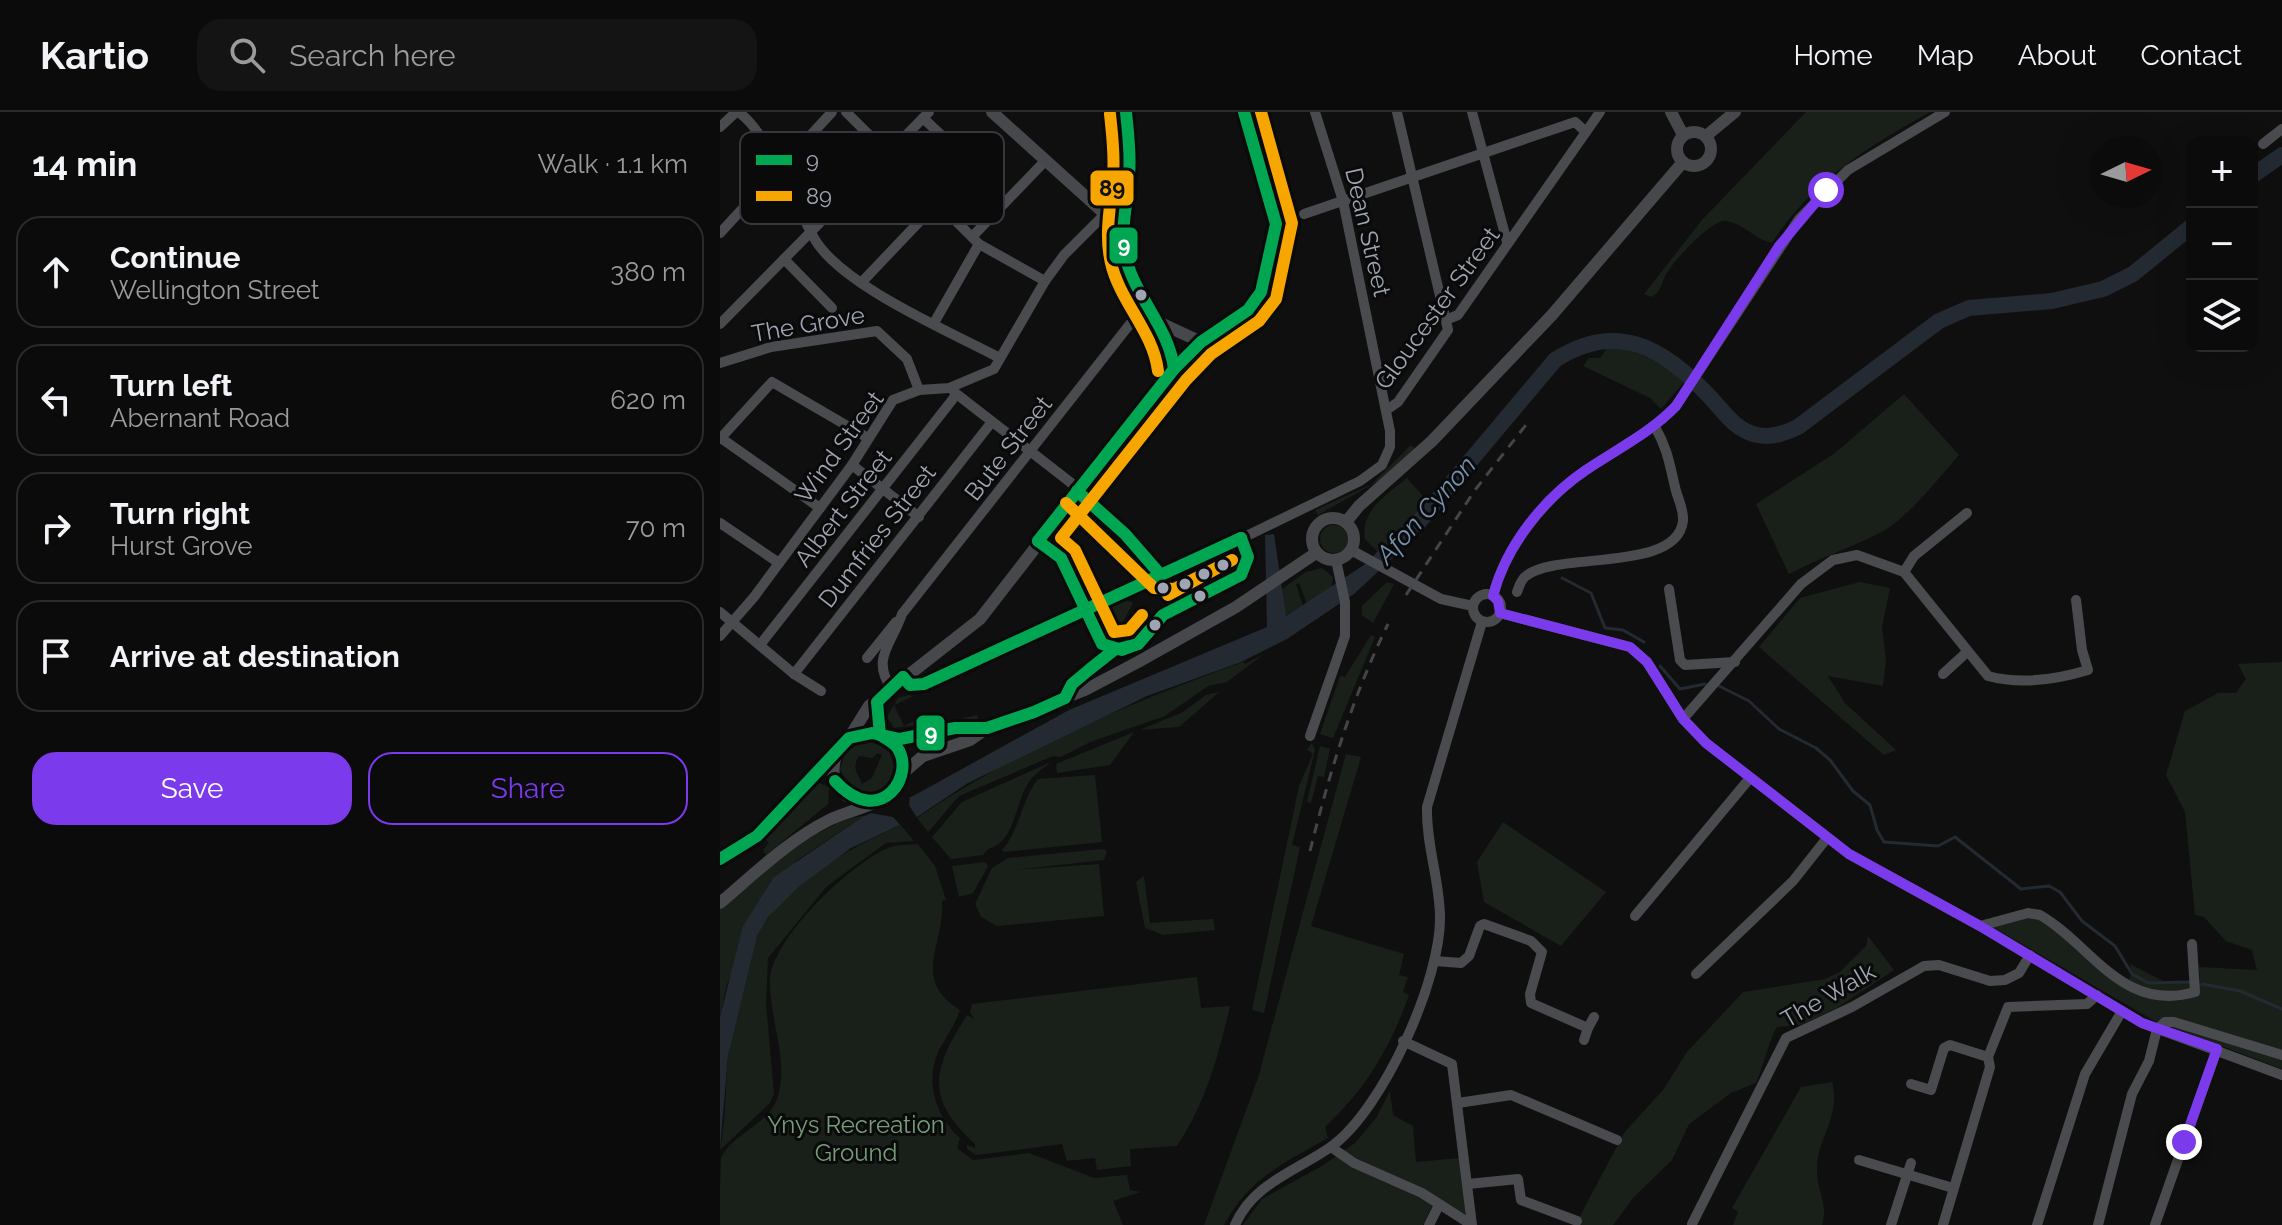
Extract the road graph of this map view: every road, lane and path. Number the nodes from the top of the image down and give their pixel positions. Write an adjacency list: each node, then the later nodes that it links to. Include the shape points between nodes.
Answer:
1 (737, 112): 16 (street); 18 (street)
2 (832, 112): 19 (street)
3 (846, 112): 20 (street)
4 (992, 112): 28 (main road)
5 (1126, 112): 32 (main road)
6 (1244, 112): 55 (main road, via 1276,224 1264,282 1248,310)
7 (1315, 112): 31 (street, Dean Street)
8 (1397, 112): 30 (street)
9 (1472, 112): 27 (street)
10 (1600, 112): 23 (street, Gloucester Street)
11 (1671, 112): 24 (main road)
12 (1735, 112): 25 (main road)
13 (1945, 112): 63 (street, via 1848,170 1799,219 1704,367)
14 (926, 115): 21 (street); 22 (street)
15 (1573, 117): 23 (street); 27 (street)
16 (720, 127)
17 (2282, 129): 26 (street)
18 (752, 132)
19 (814, 132)
20 (867, 132)
21 (909, 132)
22 (942, 132)
23 (1586, 132): 46 (street, Gloucester Street)
24 (1683, 135): 25 (main road); 29 (main road, via 1677,151)
25 (1706, 136): 29 (main road, via 1711,152 1704,162)
26 (2263, 144)
27 (1482, 154): 30 (street); 46 (street)
28 (1044, 162): 33 (street); 35 (main road)
29 (1683, 162): 73 (main road, via 1552,315)
30 (1414, 178): 31 (street); 52 (street)
31 (1343, 201): 36 (street); 61 (street, Dean Street)
32 (1126, 207): 35 (main road); 44 (main road)
33 (1004, 208)
34 (740, 212): 43 (street)
35 (1105, 214): 44 (main road); 48 (street, Wind Street)
36 (1304, 214)
37 (809, 224): 42 (street)
38 (818, 224): 42 (street)
39 (917, 224): 49 (street)
40 (960, 224): 45 (street)
41 (990, 224): 45 (street)
42 (812, 230): 47 (street); 49 (street, via 845,273)
43 (720, 233)
44 (1122, 235): 51 (main road, via 1129,271)
45 (976, 240): 48 (street); 53 (street)
46 (1507, 242): 52 (street, Gloucester Street, via 1458,315)
47 (784, 259): 50 (street); 54 (street)
48 (1045, 281): 56 (street, Wind Street)
49 (861, 283): 53 (street)
50 (832, 308)
51 (1152, 316): 55 (main road); 58 (main road, via 1172,352); 66 (street, Bute Street, via 1130,324)
52 (1448, 319): 61 (street, Gloucester Street, via 1448,330)
53 (934, 323): 56 (street)
54 (720, 324)
55 (1201, 342): 58 (main road)
56 (1000, 358): 60 (street, Wind Street, via 994,369)
57 (720, 363): 59 (street, The Grove, via 771,347 877,331 907,359)
58 (1174, 369): 69 (main road)
59 (919, 390): 60 (street, Wind Street); 64 (street, Wind Street, via 893,400)
60 (953, 392): 62 (street); 68 (street, Albert Street)
61 (1388, 409): 81 (street, Dean Street, via 1390,447 1382,465 1360,481 1168,574)
62 (991, 423): 66 (street); 72 (street, Dumfries Street)
63 (1655, 427): 83 (street, via 1667,448 1682,511 1679,533 1638,556 1541,569 1524,577); 84 (street, via 1558,493 1515,545)
64 (868, 438): 65 (street, via 772,382); 67 (street, Wind Street)
65 (721, 439): 70 (street)
66 (1030, 452): 69 (street); 90 (street, Bute Street)
67 (852, 465): 68 (street); 70 (street, Wind Street)
68 (883, 490): 72 (street); 94 (street, Albert Street)
69 (1077, 491): 75 (main road); 81 (street)
70 (820, 508): 79 (street, Wind Street)
71 (1967, 513): 80 (street, via 1914,556)
72 (919, 517): 98 (street, Dumfries Street)
73 (1346, 522): 76 (main road, via 1354,538); 77 (main road, via 1320,522 1311,540)
74 (720, 523): 79 (street)
75 (1038, 541): 87 (street, via 1061,558); 100 (main road, via 970,629)
76 (1351, 550): 78 (main road); 86 (street, via 1441,599)
77 (1316, 553): 78 (main road); 105 (main road, via 1265,588 1085,690)
78 (1336, 560): 106 (street, via 1345,602 1342,647)
79 (779, 563): 92 (street, Wind Street)
80 (1904, 572): 95 (street); 97 (street, via 1857,555 1833,560 1801,584)
81 (1159, 573): 87 (street, Dean Street)
82 (1669, 589): 97 (street, via 1680,660 1685,665)
83 (1517, 592)
84 (1493, 596): 86 (street, via 1481,596); 89 (street)
85 (2076, 600): 95 (street, via 2088,670 2007,681 1988,676)
86 (1473, 606): 91 (street)
87 (1083, 610): 100 (street, Dean Street, via 924,684 910,685)
88 (720, 612): 92 (street)
89 (1500, 613): 91 (street); 104 (street, via 1630,647 1647,662)
90 (902, 614): 96 (street, Bute Street); 101 (street, Bute Street, via 881,660 881,673)
91 (1482, 622): 123 (street, via 1427,807 1426,834 1440,917)
92 (732, 623): 93 (street, Wind Street); 94 (street)
93 (720, 636)
94 (760, 645): 98 (street)
95 (1967, 652): 99 (street)
96 (867, 658)
97 (1735, 662): 104 (street)
98 (794, 674): 102 (street)
99 (1943, 674)
100 (903, 677): 101 (main road)
101 (891, 688): 103 (main road)
102 (821, 691)
103 (877, 702): 107 (main road); 108 (main road)
104 (1683, 719): 111 (street)
105 (987, 728): 107 (main road); 110 (main road, via 970,740 923,756)
106 (1310, 736)
107 (885, 737): 108 (main road, via 860,733); 110 (main road, via 900,754)
108 (849, 738): 109 (main road)
109 (837, 751): 112 (main road); 113 (main road, via 833,769)
110 (903, 773): 114 (main road, via 893,792)
111 (1750, 778): 116 (street); 119 (street)
112 (806, 781): 113 (main road); 117 (main road, via 757,836)
113 (838, 785): 114 (main road); 115 (main road)
114 (865, 803): 115 (main road)
115 (828, 820): 118 (main road)
116 (1827, 838): 120 (street); 124 (street, via 1793,881)
117 (720, 859)
118 (720, 903)
119 (1635, 916)
120 (1980, 926): 121 (street, via 2028,913 2040,915 2115,979 2154,994 2195,992); 122 (street)
121 (2192, 944)
122 (2030, 955): 125 (street); 147 (street, The Walk, via 2019,973 2005,980 1924,966 1786,1038)
123 (1435, 961): 128 (street, via 1461,963 1484,924 1514,934 1542,952 1531,1003); 131 (street)
124 (1696, 974)
125 (2097, 995): 126 (street); 134 (street, via 2087,1004 2008,1007)
126 (2122, 1011): 129 (street); 153 (street, via 2085,1074)
127 (1594, 1017): 128 (street)
128 (1588, 1028): 130 (street)
129 (2157, 1029): 132 (street); 133 (street, via 2174,1022); 154 (street, via 2149,1061 2132,1094)
130 (1584, 1040)
131 (1403, 1041): 137 (street, via 1452,1064); 139 (street, via 1368,1109)
132 (2217, 1049): 135 (street); 155 (street)
133 (2282, 1055)
134 (1988, 1057): 136 (street, via 1950,1045 1944,1048 1931,1090); 144 (street, via 1990,1067)
135 (2282, 1075)
136 (1911, 1084)
137 (1458, 1103): 138 (street, via 1511,1095); 143 (street)
138 (1617, 1140)
139 (1331, 1147): 145 (street); 148 (street, via 1264,1187 1242,1209)
140 (1859, 1160): 142 (street)
141 (1911, 1163): 142 (street)
142 (1907, 1175): 144 (street); 151 (street)
143 (1468, 1184): 146 (street, via 1518,1179 1521,1200); 150 (street)
144 (1953, 1188): 152 (street)
145 (1439, 1205): 149 (street); 150 (street)
146 (1577, 1221)
147 (1692, 1224)
148 (1235, 1225)
149 (1429, 1225)
150 (1472, 1225)
151 (1891, 1225)
152 (1943, 1225)
153 (2037, 1225)
154 (2098, 1225)
155 (2155, 1225)

